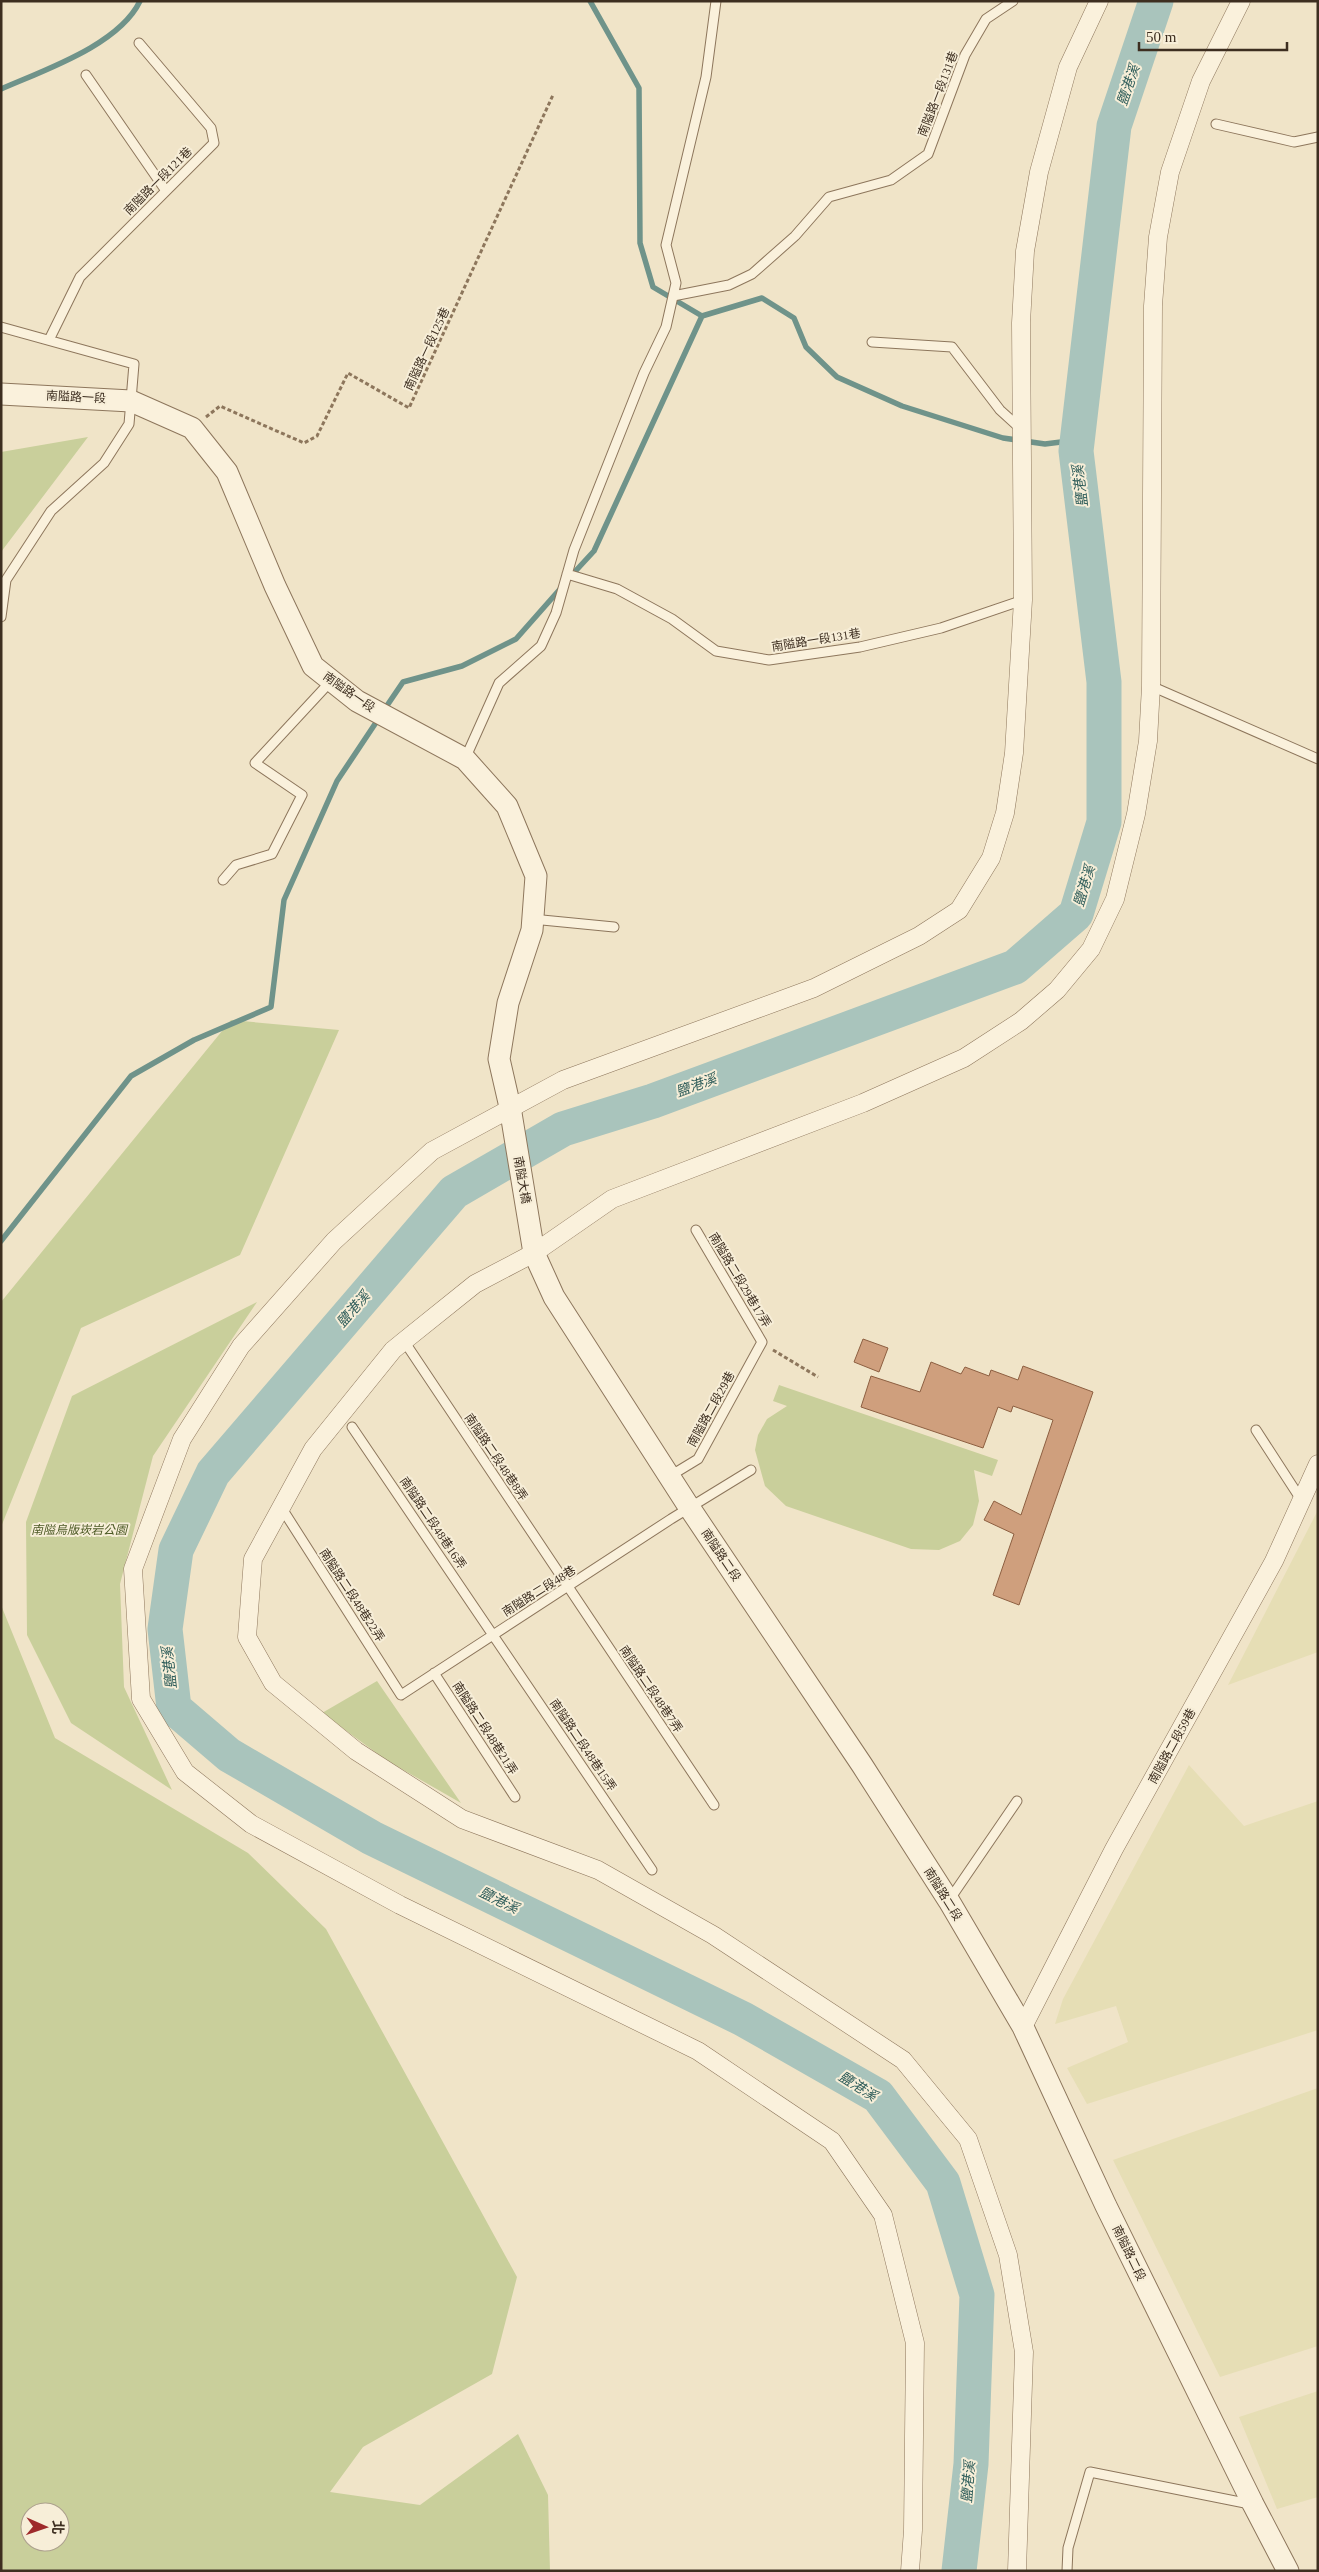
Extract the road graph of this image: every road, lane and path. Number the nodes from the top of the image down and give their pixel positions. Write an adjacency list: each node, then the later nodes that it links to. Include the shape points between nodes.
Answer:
1 (716, 1): 11 (lane, via 706,77 666,245 676,283)
2 (1013, 1): 11 (lane, 南隘路一段131巷, via 986,19 965,55 928,154 891,180 829,197 795,236 752,274 729,285)
3 (1099, 1): 18 (street, via 1068,67 1038,181 1026,251 1021,323)
4 (1241, 1): 23 (street, via 1201,81 1170,172 1158,237 1153,306)
5 (139, 43): 10 (lane, 南隘路一段121巷, via 210,128 214,143)
6 (86, 75): 10 (lane)
7 (553, 95): 17 (path, 南隘路一段125巷, via 409,408 348,373 317,436 304,443 220,406)
8 (1216, 124): 9 (lane, via 1294,142)
9 (1318, 137)
10 (166, 191): 13 (lane, 南隘路一段121巷, via 80,276)
11 (673, 296): 19 (lane, via 666,327 644,373)
12 (1, 326): 13 (lane)
13 (50, 340): 16 (lane, via 134,364)
14 (872, 342): 18 (lane, via 952,347 1000,410)
15 (1, 394): 16 (street, 南隘路一段)
16 (131, 401): 17 (street, 南隘路一段); 21 (lane, via 129,424 104,463 51,510 6,580)
17 (192, 428): 22 (street, 南隘路一段, via 227,472 313,666)
18 (1022, 430): 20 (street)
19 (567, 574): 20 (lane, 南隘路一段131巷, via 617,589 672,619 716,651 769,660 860,647 941,628); 24 (lane, via 556,613 541,646 499,683)
20 (1023, 600): 29 (street, via 1014,754 1005,814 990,858 959,910 920,936 814,988 563,1080)
21 (1, 617)
22 (332, 681): 24 (street, 南隘路一段, via 357,701); 26 (lane, via 255,763 302,796 272,854 236,866)
23 (1151, 686): 25 (lane); 31 (street, via 1148,740 1136,814 1115,899 1091,949 1057,990 1022,1021 964,1058 863,1103 612,1199)
24 (465, 759): 27 (street, 南隘路一段, via 507,806 536,876)
25 (1318, 759)
26 (223, 880)
27 (532, 919): 28 (lane); 29 (street, 南隘路一段, via 532,930 508,1003 499,1060)
28 (614, 927)
29 (510, 1107): 31 (street, 南隘大橋); 54 (street, via 432,1151 334,1241 241,1346 182,1439 133,1569 141,1699 186,1772 251,1824 400,1906 698,2050 832,2141 883,2215 915,2343)
30 (696, 1230): 33 (lane, 南隘路二段29巷17弄)
31 (534, 1253): 32 (street, via 475,1284); 39 (street, 南隘路二段, via 554,1297)
32 (404, 1341): 42 (street, via 393,1350 313,1449); 43 (lane, 南隘路二段48巷8弄)
33 (762, 1342): 34 (path); 39 (lane, 南隘路二段29巷, via 698,1459)
34 (818, 1377)
35 (352, 1427): 44 (lane, 南隘路二段48巷16弄)
36 (1256, 1430): 40 (lane)
37 (1318, 1464): 40 (street, 南隘路二段59巷)
38 (751, 1470): 41 (lane, 南隘路二段48巷)
39 (670, 1476): 41 (street, 南隘路二段)
40 (1302, 1501): 52 (street, 南隘路二段59巷, via 1274,1561 1114,1849)
41 (689, 1507): 43 (lane, 南隘路二段48巷); 51 (street, 南隘路二段, via 862,1765)
42 (281, 1508): 46 (lane, 南隘路二段48巷22弄); 55 (street, via 253,1559 247,1637 273,1683 356,1751 462,1819 598,1870 713,1935 904,2060 968,2138 1008,2255 1024,2352)
43 (568, 1588): 44 (lane, 南隘路二段48巷); 49 (lane, 南隘路二段48巷7弄)
44 (493, 1634): 45 (lane, 南隘路二段48巷); 50 (lane, 南隘路二段48巷15弄)
45 (434, 1674): 46 (lane, 南隘路二段48巷); 47 (lane, 南隘路二段48巷21弄)
46 (401, 1695)
47 (515, 1797)
48 (1018, 1801): 51 (lane)
49 (714, 1805)
50 (652, 1870)
51 (948, 1901): 52 (street, 南隘路二段)
52 (1023, 2027): 53 (street, 南隘路二段, via 1106,2206)
53 (1253, 2504): 56 (lane, via 1090,2472 1068,2548); 57 (street, 南隘路二段)
54 (910, 2571)
55 (1017, 2571)
56 (1067, 2571)
57 (1288, 2571)

